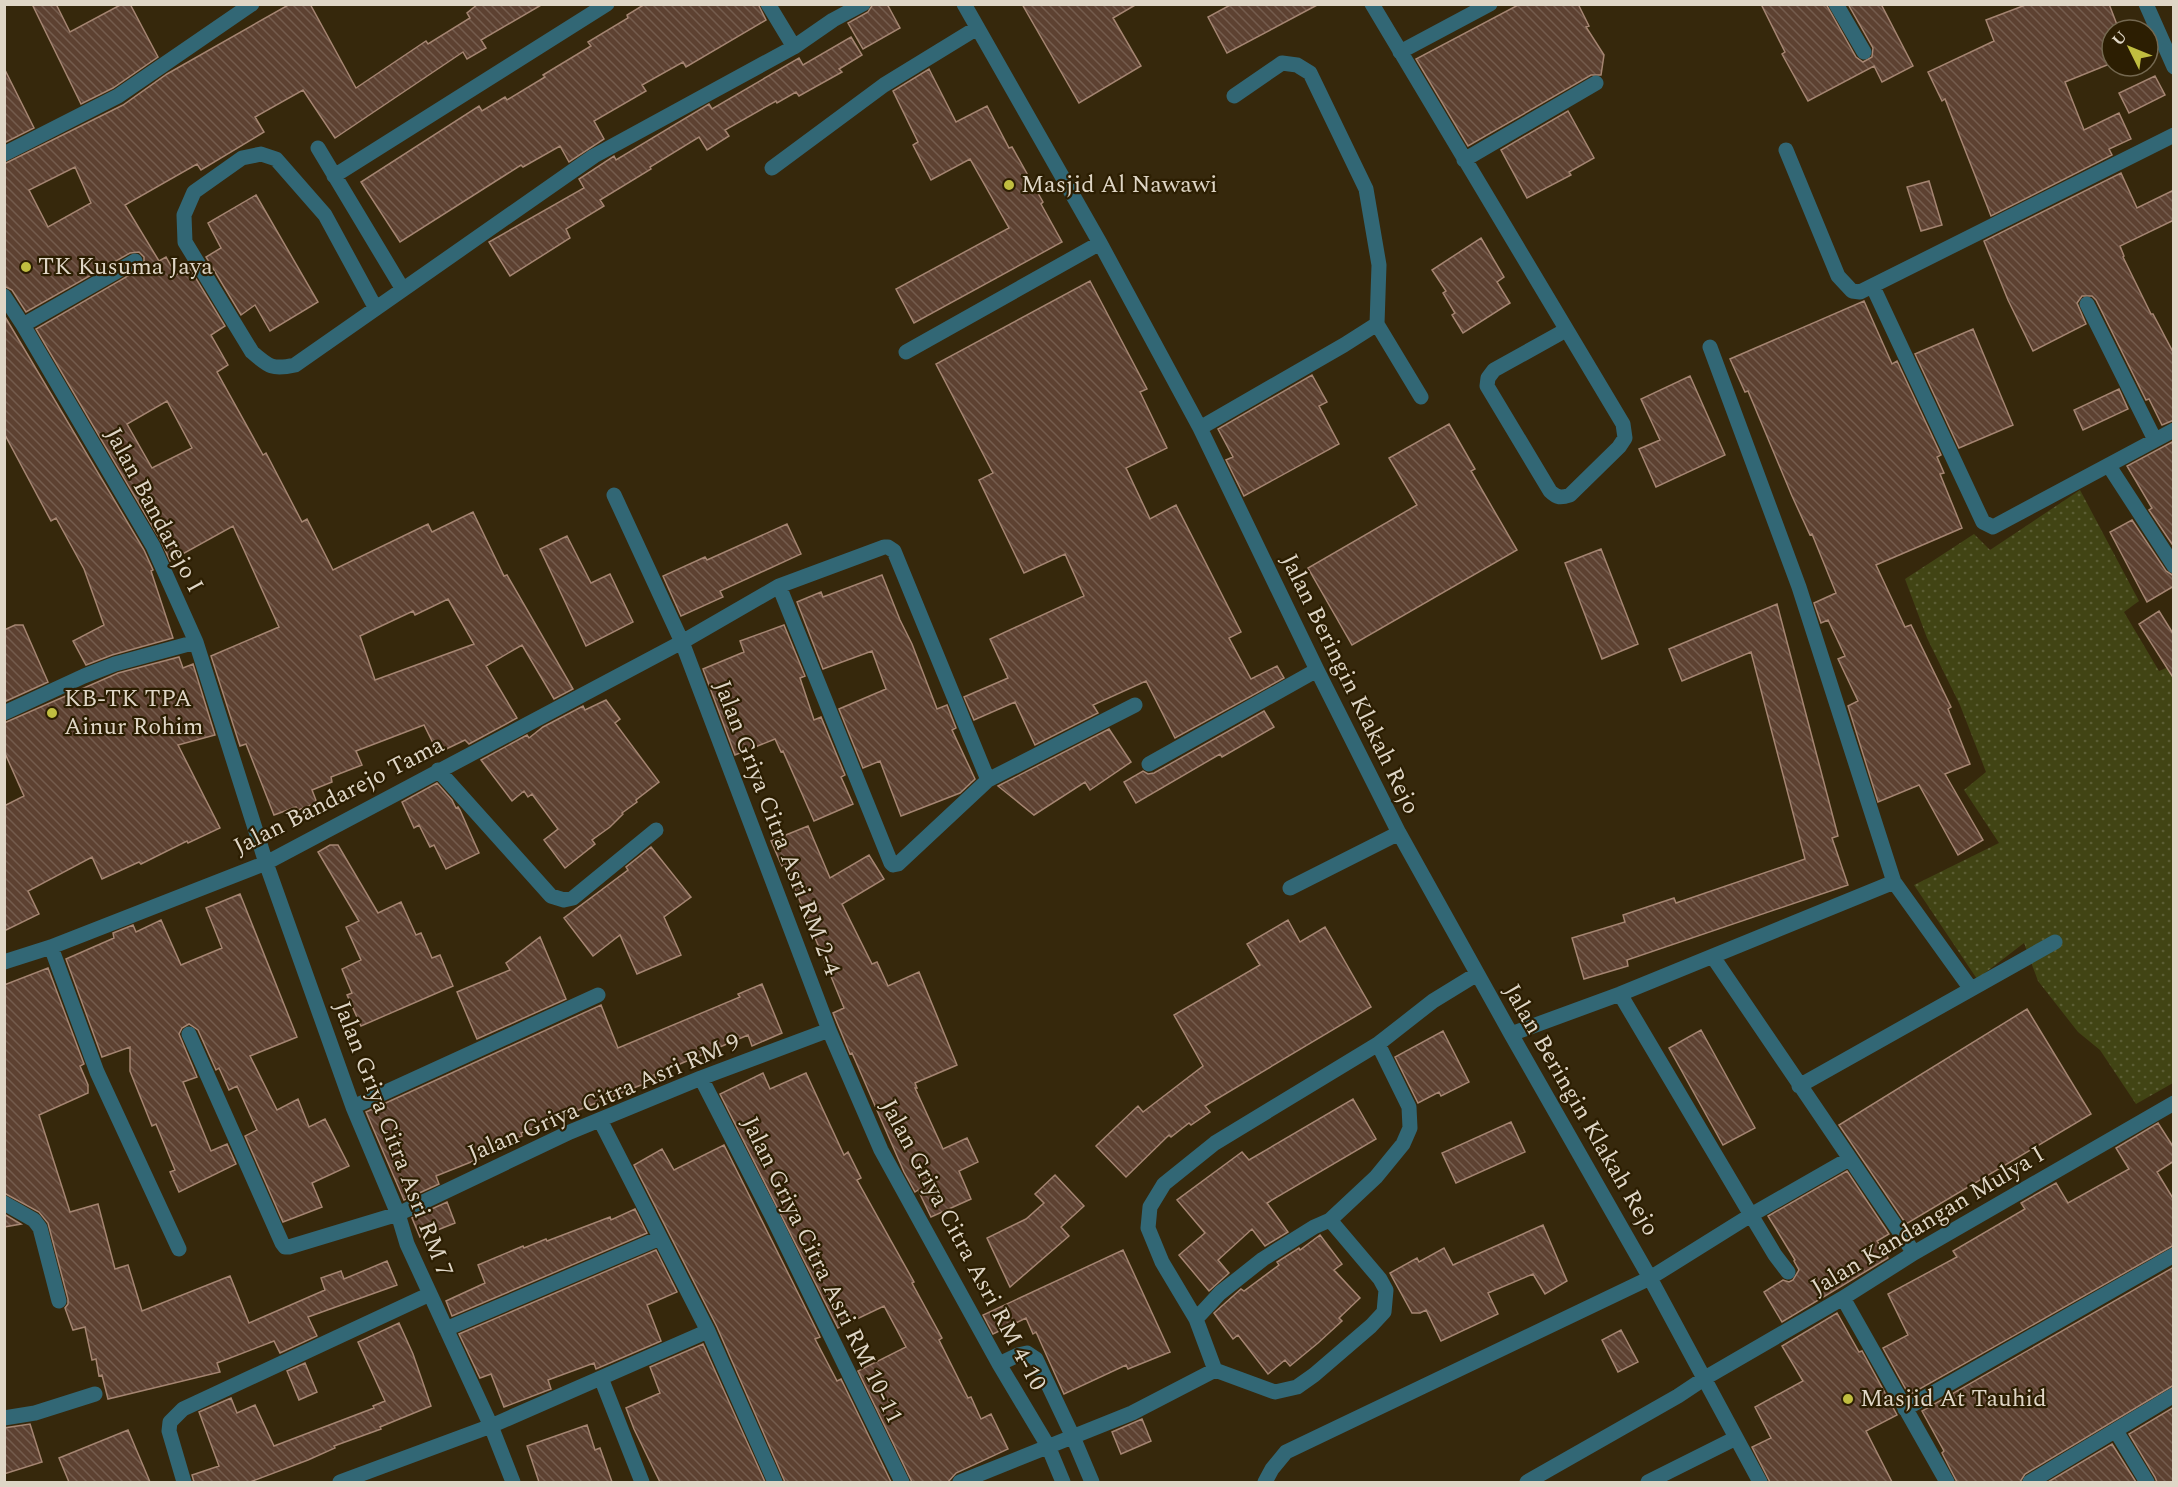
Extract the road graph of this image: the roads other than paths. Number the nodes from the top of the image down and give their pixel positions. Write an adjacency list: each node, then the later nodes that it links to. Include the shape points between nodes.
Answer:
1 (252, 4): 20 (street, via 117,96)
2 (607, 4): 23 (street)
3 (768, 4): 11 (street)
4 (863, 4): 11 (street)
5 (964, 4): 10 (street, Jalan Beringin Klakah Rejo)
6 (1372, 4): 12 (street)
7 (1490, 4): 12 (street)
8 (1836, 4): 13 (street)
9 (2146, 4): 14 (street)
10 (977, 28): 22 (street, via 884,85); 24 (street, Jalan Beringin Klakah Rejo)
11 (794, 47): 27 (street, via 594,156)
12 (1400, 52): 21 (street)
13 (1864, 52)
14 (2174, 67)
15 (1596, 83): 21 (street)
16 (1234, 96): 32 (street, via 1282,63 1297,65 1310,73 1366,189 1379,265)
17 (2174, 135): 26 (street)
18 (318, 148): 23 (street)
19 (1786, 150): 26 (street, via 1838,276 1852,291)
20 (4, 154)
21 (1464, 160): 33 (street)
22 (772, 168)
23 (334, 176): 27 (street)
24 (1100, 243): 35 (street); 37 (street, Jalan Beringin Klakah Rejo)
25 (135, 261): 31 (street)
26 (1873, 287): 40 (street, via 1983,522 1993,527)
27 (402, 288): 30 (street)
28 (4, 296): 31 (street, Jalan Bandarejo I)
29 (2087, 304): 39 (street)
30 (375, 307): 30 (street, via 325,215 276,159 261,154 242,158 194,192 184,215 185,242 252,352 266,365 279,369 295,365)
31 (23, 324): 44 (street, Jalan Bandarejo I, via 153,546)
32 (1377, 324): 36 (street); 37 (street)
33 (1566, 330): 33 (street, via 1623,424 1625,438 1563,498 1550,491 1487,386 1494,370)
34 (1710, 347): 55 (street, via 1799,587)
35 (906, 352)
36 (1421, 397)
37 (1200, 428): 46 (street, Jalan Beringin Klakah Rejo)
38 (2174, 430): 39 (street)
39 (2155, 440): 40 (street)
40 (2109, 466): 42 (street)
41 (614, 495): 45 (street, Jalan Griya Citra Asri RM 2-4)
42 (2174, 566)
43 (779, 586): 45 (street, Jalan Bandarejo Tama); 51 (street, Jalan Bandarejo Tama, via 884,547 894,552); 51 (street, via 892,864 898,864)
44 (196, 642): 48 (street, via 115,664); 54 (street, Jalan Bandarejo I)
45 (682, 642): 50 (street, Jalan Bandarejo Tama); 65 (street, Jalan Griya Citra Asri RM 2-4)
46 (1317, 670): 49 (street); 53 (street, Jalan Beringin Klakah Rejo)
47 (1135, 705): 51 (street)
48 (4, 713)
49 (1149, 764)
50 (438, 770): 52 (street, via 551,896 564,900 573,898); 54 (street, Jalan Bandarejo Tama)
51 (988, 780)
52 (656, 831)
53 (1399, 833): 56 (street); 61 (street, Jalan Beringin Klakah Rejo)
54 (266, 863): 58 (street, Jalan Bandarejo Tama); 72 (street, Jalan Griya Citra Asri RM 7)
55 (1894, 882): 59 (street); 62 (street)
56 (1290, 888)
57 (2055, 942): 62 (street)
58 (51, 947): 60 (street, Jalan Bandarejo Tama); 80 (street, via 97,1072)
59 (1713, 957): 63 (street); 70 (street)
60 (4, 962)
61 (1477, 974): 67 (street, Jalan Beringin Klakah Rejo); 68 (street, via 1433,1001)
62 (1971, 989): 70 (street)
63 (1620, 994): 67 (street); 77 (street)
64 (598, 995): 72 (street)
65 (829, 1030): 69 (street, Jalan Griya Citra Asri RM 9); 91 (street, Jalan Griya Citra Asri RM 4-10, via 881,1150)
66 (189, 1034): 76 (street, Jalan Griya Citra Asri RM 9, via 285,1246)
67 (1511, 1034): 84 (street, Jalan Beringin Klakah Rejo)
68 (1378, 1044): 78 (street, via 1409,1107 1410,1128 1403,1144 1376,1177); 88 (street, via 1215,1143 1164,1184 1150,1207 1148,1228 1162,1262)
69 (701, 1078): 73 (street, Jalan Griya Citra Asri RM 9); 109 (street, Jalan Griya Citra Asri RM 10-11, via 776,1222)
70 (1799, 1086): 74 (street)
71 (2174, 1103): 81 (street, Jalan Kandangan Mulya I)
72 (353, 1107): 76 (street, Jalan Griya Citra Asri RM 7)
73 (600, 1120): 76 (street, Jalan Griya Citra Asri RM 9); 79 (street)
74 (1849, 1159): 77 (street); 81 (street)
75 (4, 1203): 87 (street, via 34,1220 40,1228)
76 (398, 1214): 85 (street, Jalan Griya Citra Asri RM 7)
77 (1751, 1215): 83 (street); 84 (street)
78 (1330, 1220): 88 (street, via 1263,1259 1220,1293); 92 (street, via 1380,1279 1386,1290 1384,1312 1297,1387 1275,1392)
79 (660, 1238): 89 (street); 90 (street)
80 (179, 1249)
81 (1914, 1253): 86 (street, Jalan Kandangan Mulya I)
82 (2174, 1255): 97 (street)
83 (1788, 1272)
84 (1650, 1278): 94 (street, Jalan Beringin Klakah Rejo); 113 (street, via 1286,1452)
85 (430, 1294): 89 (street, Jalan Griya Citra Asri RM 7); 104 (street, via 183,1409 170,1422 170,1438)
86 (1843, 1299): 94 (street, Jalan Kandangan Mulya I); 97 (street)
87 (59, 1301)
88 (1196, 1319): 92 (street)
89 (446, 1329): 99 (street, Jalan Griya Citra Asri RM 7)
90 (708, 1332): 93 (street); 108 (street)
91 (999, 1364): 101 (street, via 1027,1353 1036,1359); 103 (street, Jalan Griya Citra Asri RM 4-10)
92 (1215, 1370): 101 (street, via 1132,1413)
93 (601, 1378): 99 (street); 107 (street)
94 (1705, 1378): 102 (street, Jalan Beringin Klakah Rejo); 114 (street, Jalan Kandangan Mulya I)
95 (95, 1394): 98 (street, via 35,1413)
96 (2174, 1395): 100 (street)
97 (1905, 1409): 117 (street)
98 (4, 1418)
99 (491, 1426): 105 (street); 106 (street, Jalan Griya Citra Asri RM 7)
100 (2116, 1431): 118 (street); 119 (street)
101 (1073, 1437): 103 (street); 112 (street)
102 (1736, 1438): 115 (street); 116 (street, Jalan Beringin Klakah Rejo)
103 (1048, 1446): 110 (street); 111 (street, Jalan Griya Citra Asri RM 4-10)
104 (184, 1482)
105 (340, 1482)
106 (513, 1482)
107 (642, 1482)
108 (775, 1482)
109 (902, 1482)
110 (960, 1482)
111 (1063, 1482)
112 (1092, 1482)
113 (1265, 1482)
114 (1527, 1482)
115 (1648, 1482)
116 (1760, 1482)
117 (1947, 1482)
118 (2030, 1482)
119 (2147, 1482)

